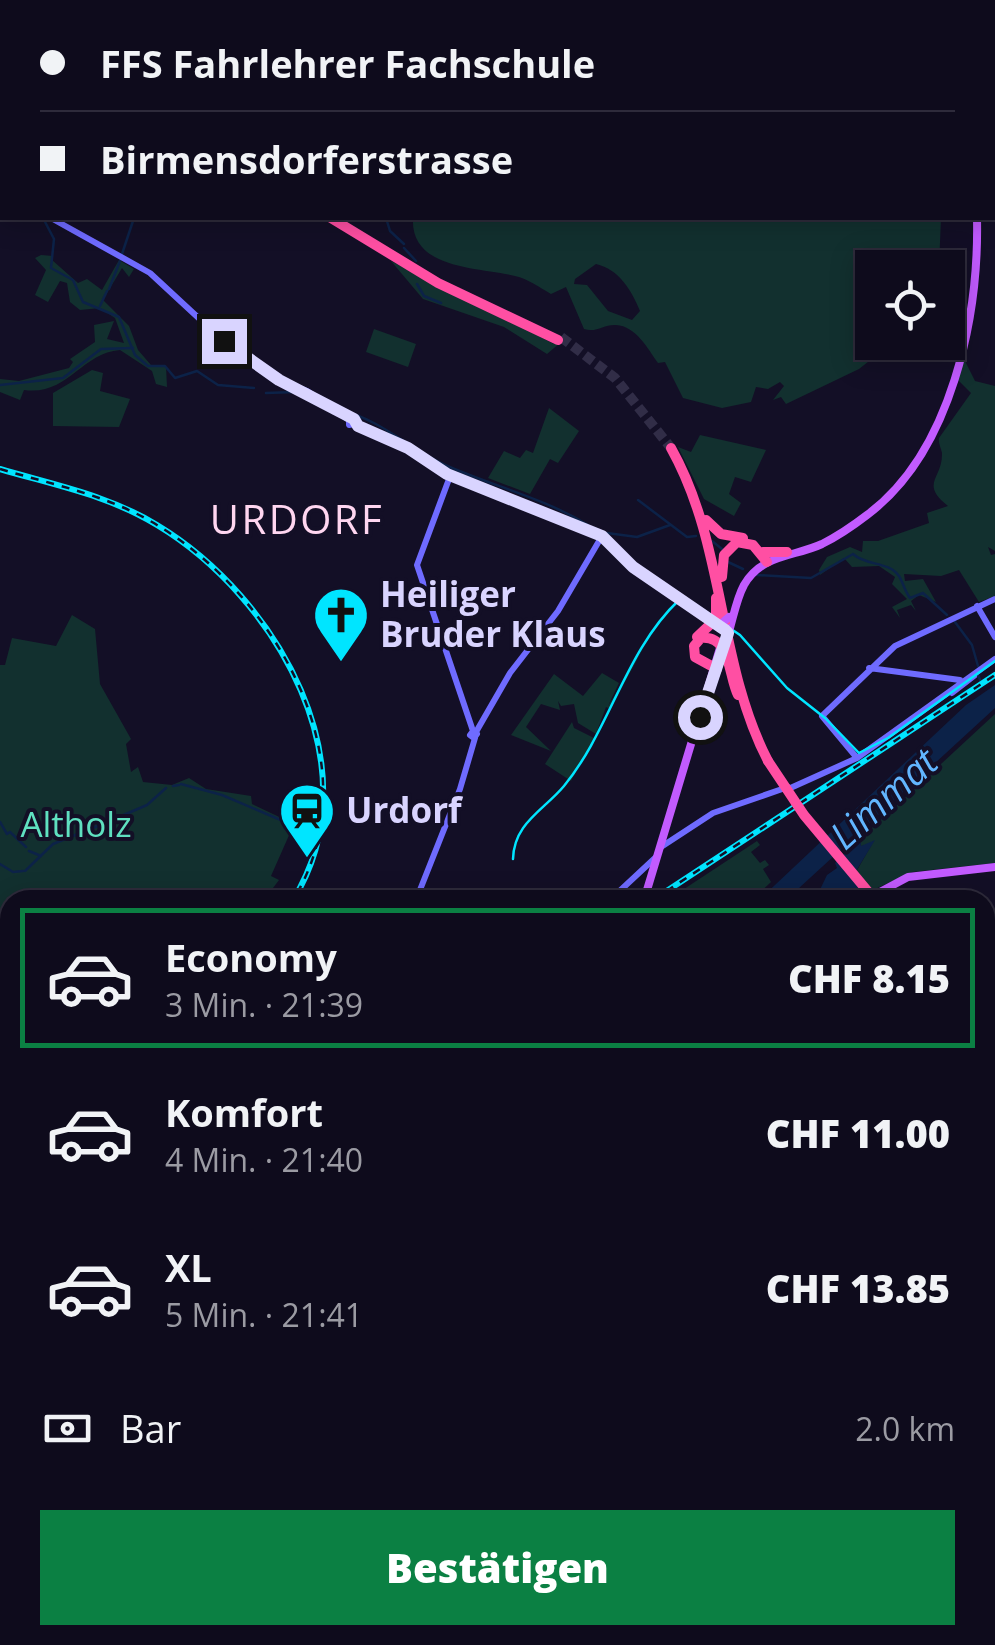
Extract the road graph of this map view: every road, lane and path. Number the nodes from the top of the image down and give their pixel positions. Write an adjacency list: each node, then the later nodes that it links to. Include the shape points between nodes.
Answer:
1 (55, 220): 5 (main road, via 140,268 279,380)
2 (334, 220): 3 (highway, via 438,283 560,338 440,280)
3 (343, 220)
4 (976, 220): 8 (main road, via 970,332 932,434 871,512 826,542)
5 (450, 476): 7 (main road); 21 (main road, via 420,547 418,568)
6 (693, 493): 10 (highway, via 715,531 752,541); 11 (highway, via 669,449); 14 (highway)
7 (602, 536): 14 (main road, via 633,567); 21 (main road)
8 (800, 550): 9 (main road); 10 (main road)
9 (787, 552): 10 (highway)
10 (763, 557): 14 (main road); 14 (highway, via 737,542 724,555)
11 (711, 568): 17 (highway, via 716,616 690,648 694,660); 20 (highway)
12 (995, 600): 13 (main road)
13 (977, 606): 15 (main road); 18 (main road, via 904,640)
14 (724, 624): 17 (main road, bridge); 23 (highway)
15 (995, 636)
16 (995, 661): 19 (main road)
17 (714, 663): 20 (highway, via 693,651 696,642 708,637 726,653); 24 (main road)
18 (869, 668): 19 (main road); 22 (main road, via 822,716)
19 (958, 682): 22 (main road, via 905,730)
20 (737, 694): 23 (highway)
21 (474, 735): 27 (main road)
22 (857, 758): 24 (main road, via 713,813)
23 (767, 762): 30 (highway, bridge, via 788,801)
24 (663, 845): 26 (main road)
25 (995, 867): 31 (main road, via 908,877)
26 (651, 870): 28 (main road); 29 (main road)
27 (420, 890)
28 (623, 890)
29 (646, 890)
30 (862, 890)
31 (887, 890)

